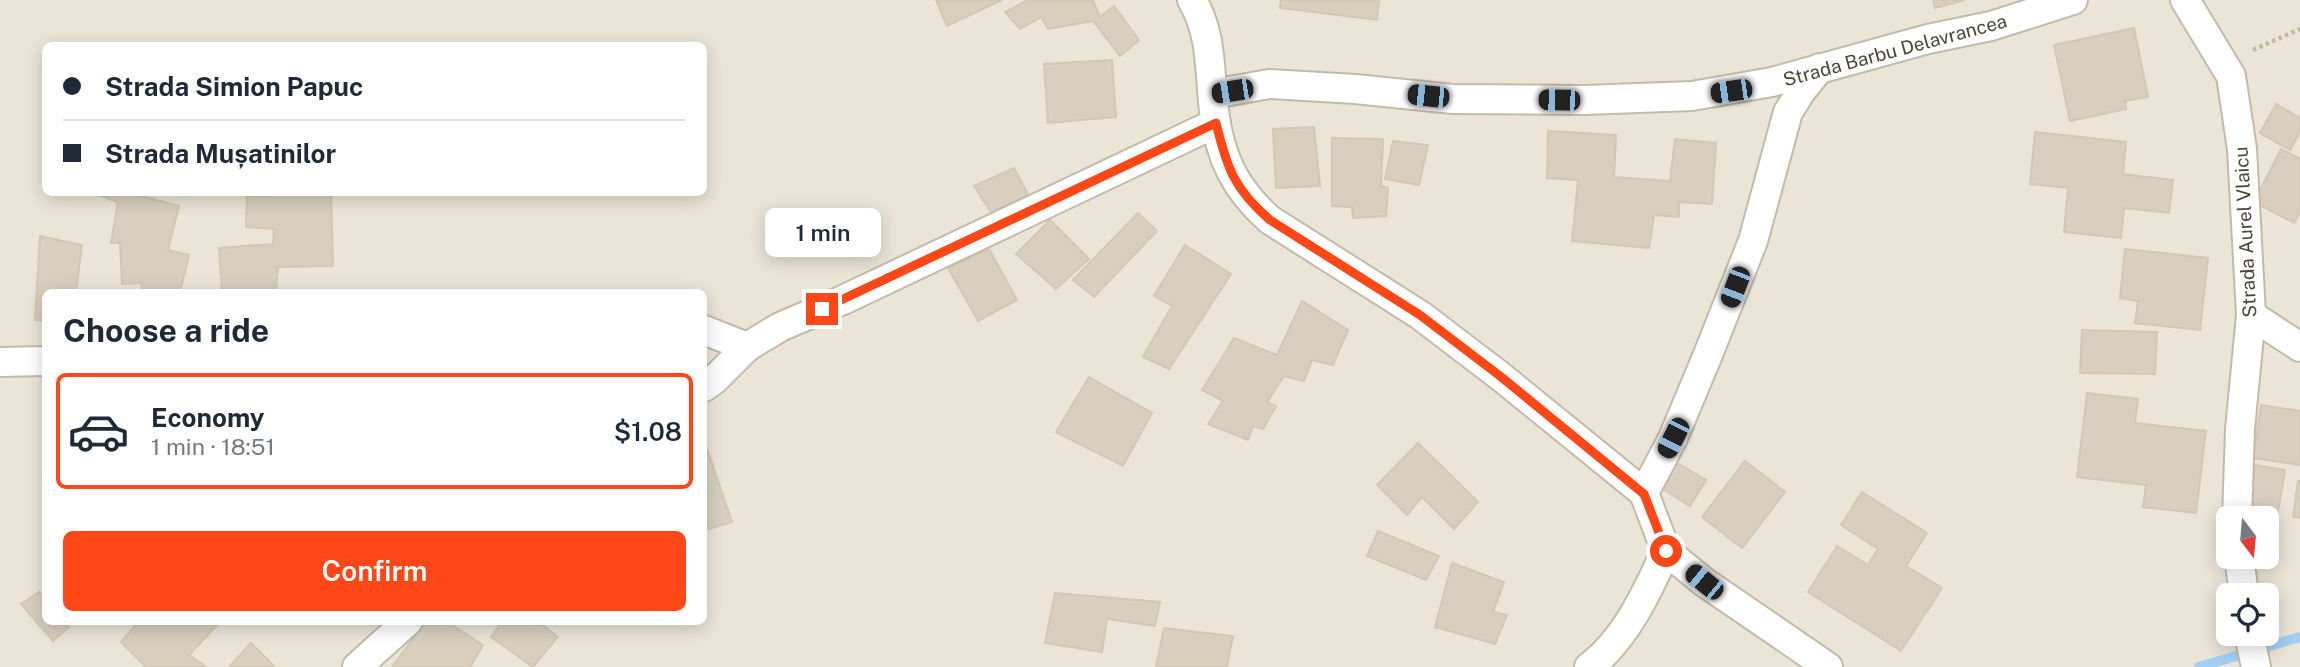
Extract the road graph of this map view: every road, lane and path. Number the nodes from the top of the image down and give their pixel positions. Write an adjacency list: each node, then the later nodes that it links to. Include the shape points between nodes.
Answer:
1 (1192, 0): 7 (street, via 1208,37)
2 (2073, 0): 5 (street, Strada Barbu Delavrancea, via 1991,26)
3 (2185, 0): 6 (street, Strada Aurel Vlaicu)
4 (2300, 29): 6 (path, via 2253,50)
5 (1820, 68): 7 (street, Strada Barbu Delavrancea, via 1731,91 1646,99 1452,99 1269,85); 16 (street, via 1788,113 1753,241 1678,426)
6 (2231, 76): 9 (street, Strada Aurel Vlaicu, via 2242,149)
7 (1213, 94): 8 (street)
8 (1216, 123): 11 (street); 16 (street, via 1231,176 1262,213 1420,315)
9 (2251, 315): 12 (street); 17 (street, Strada Aurel Vlaicu)
10 (707, 331): 11 (street)
11 (747, 346): 15 (street)
12 (2300, 347)
13 (0, 362): 14 (street)
14 (42, 362)
15 (707, 385)
16 (1644, 494): 18 (street)
17 (2237, 506)
18 (1666, 551): 22 (street, via 1634,613); 23 (street)
19 (404, 625): 21 (street)
20 (2252, 646): 24 (street)
21 (357, 667)
22 (1589, 667)
23 (1828, 667)
24 (2256, 667)

